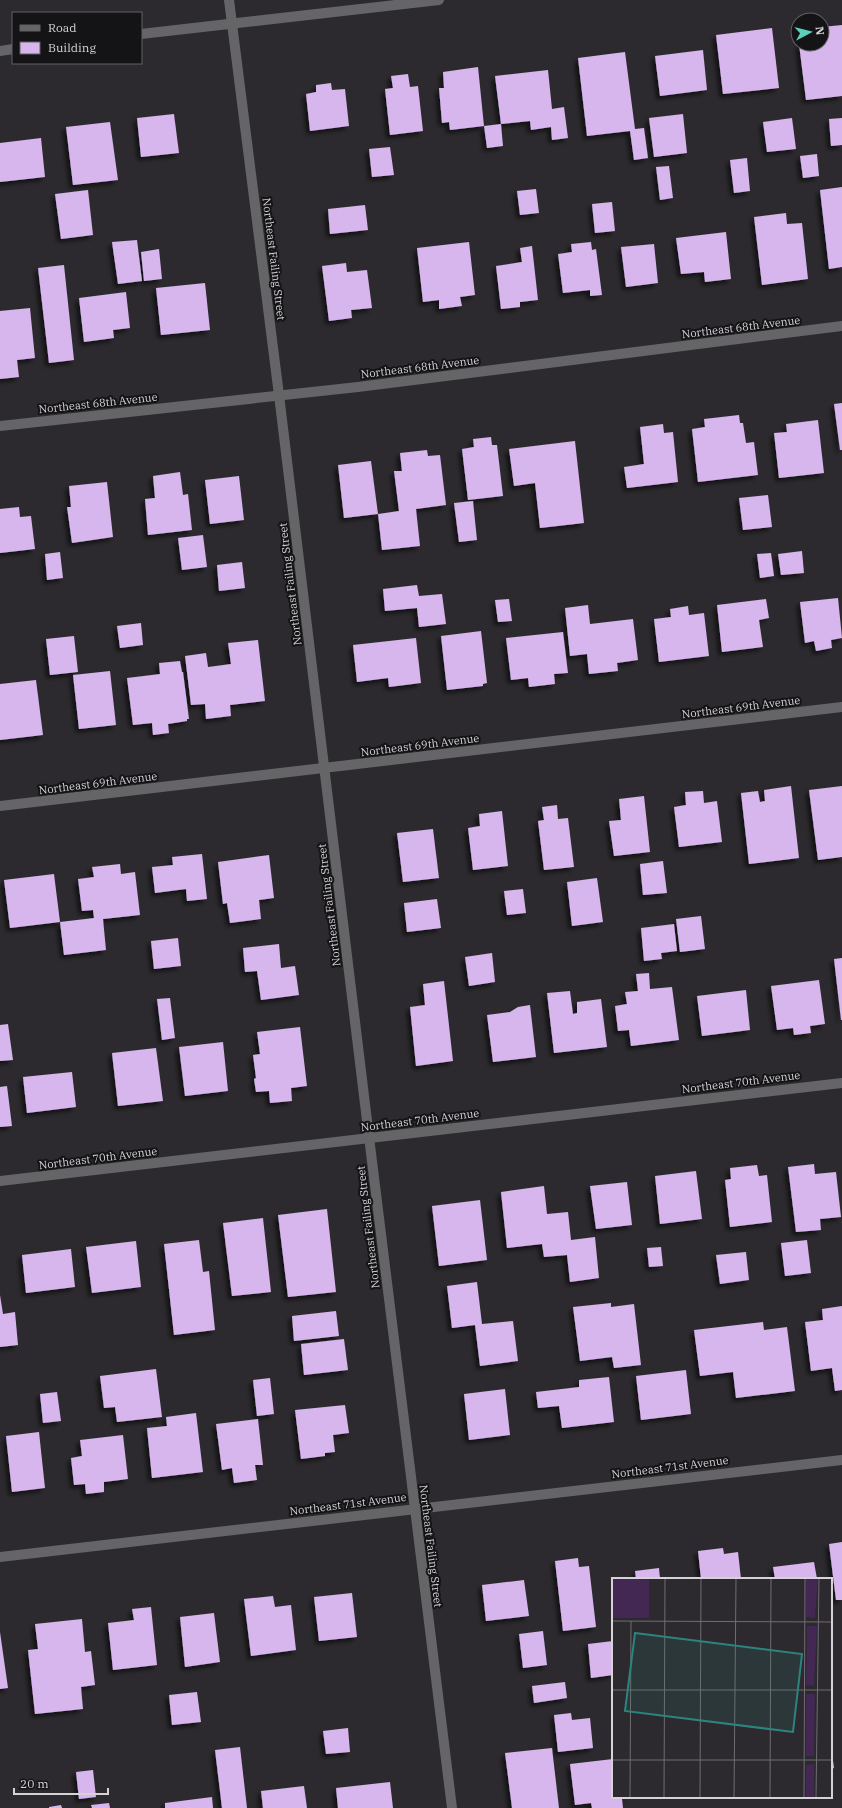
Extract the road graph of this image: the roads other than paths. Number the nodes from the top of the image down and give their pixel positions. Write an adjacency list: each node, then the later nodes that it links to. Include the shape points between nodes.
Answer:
1 (228, 0): 3 (street, Northeast Failing Street)
2 (439, 0): 3 (street)
3 (232, 24): 4 (street); 8 (street, Northeast Failing Street)
4 (142, 34)
5 (12, 49): 6 (street)
6 (0, 51)
7 (842, 326): 8 (street, Northeast 68th Avenue)
8 (279, 395): 9 (street, Northeast 68th Avenue); 11 (street, Northeast Failing Street)
9 (0, 426)
10 (842, 707): 11 (street, Northeast 69th Avenue)
11 (325, 769): 12 (street, Northeast 69th Avenue); 14 (street, Northeast Failing Street)
12 (0, 806)
13 (842, 1083): 14 (street, Northeast 70th Avenue)
14 (369, 1137): 15 (street, Northeast 70th Avenue); 17 (street, Northeast Failing Street)
15 (0, 1181)
16 (842, 1460): 17 (street, Northeast 71st Avenue)
17 (414, 1509): 18 (street, Northeast 71st Avenue); 19 (street, Northeast Failing Street)
18 (0, 1557)
19 (452, 1808)

